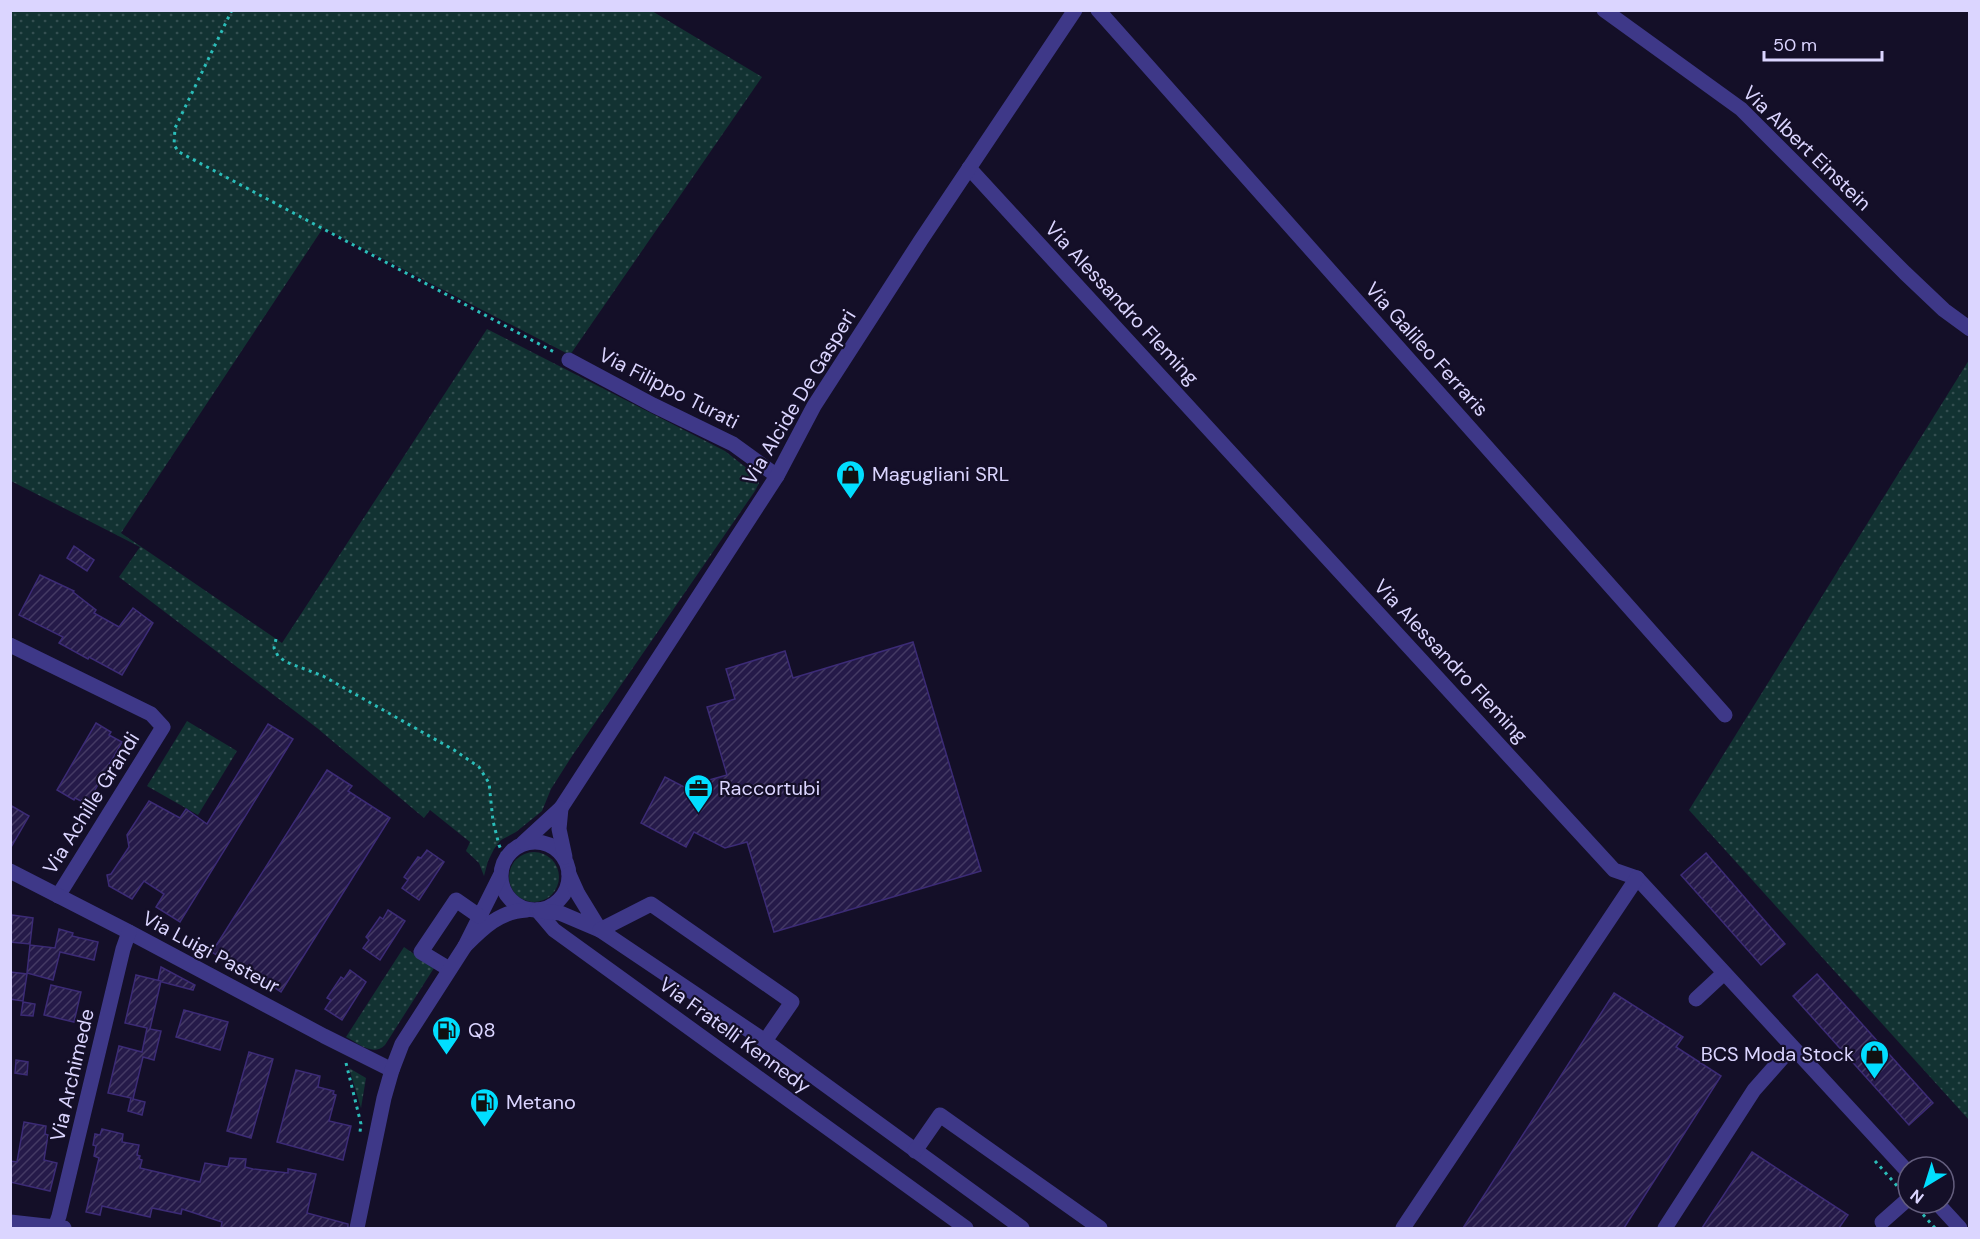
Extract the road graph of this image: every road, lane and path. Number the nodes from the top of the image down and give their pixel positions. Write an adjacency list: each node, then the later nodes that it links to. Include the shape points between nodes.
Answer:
1 (232, 10): 7 (path, via 175,128 174,145 179,152)
2 (1075, 10): 5 (street, Via Alcide De Gasperi)
3 (1098, 10): 11 (street, Via Galileo Ferraris)
4 (1604, 10): 6 (street, Via Albert Einstein, via 1741,110 1905,273)
5 (969, 168): 8 (street, Via Alcide De Gasperi, via 814,406); 18 (street, Via Alessandro Fleming, via 1614,870)
6 (1970, 329)
7 (569, 360): 8 (street, Via Filippo Turati, via 733,444)
8 (777, 476): 12 (street, Via Alcide De Gasperi)
9 (276, 639): 14 (path, via 274,648 286,662 323,676 479,767 489,783 493,821)
10 (10, 645): 19 (street, Via Achille Grandi, via 151,714 163,727)
11 (1725, 715)
12 (561, 808): 13 (street, Via Alcide De Gasperi); 15 (street, via 562,848)
13 (521, 844): 14 (street); 15 (street, via 531,841 552,846 561,853)
14 (505, 858): 17 (street)
15 (568, 868): 20 (street, via 564,896 547,908); 22 (street, Via Fratelli Kennedy, via 578,894)
16 (10, 871): 19 (street, Via Luigi Pasteur)
17 (500, 876): 20 (street, via 505,894 512,902); 21 (street)
18 (1637, 878): 26 (street, Via Alessandro Fleming); 45 (street)
19 (58, 896): 23 (street, Via Luigi Pasteur)
20 (532, 910): 22 (street, Via Fratelli Kennedy, via 560,914); 24 (street, via 504,914); 40 (street, Via Fratelli Kennedy)
21 (479, 916): 24 (street); 25 (street, via 456,900 422,952)
22 (600, 930): 28 (street, Via Fratelli Kennedy); 28 (street, via 651,904 792,1002)
23 (129, 932): 31 (street, Via Luigi Pasteur); 41 (street, Via Archimede, via 59,1216)
24 (465, 946): 25 (street)
25 (449, 969): 31 (street, via 402,1044)
26 (1724, 973): 27 (street); 29 (street, Via Alessandro Fleming)
27 (1696, 999)
28 (765, 1041): 33 (street, Via Fratelli Kennedy)
29 (1792, 1047): 34 (street, Via Alessandro Fleming); 46 (street, via 1754,1090)
30 (346, 1062): 32 (path, via 361,1124)
31 (392, 1070): 42 (street)
32 (359, 1136)
33 (915, 1151): 43 (street, Via Fratelli Kennedy); 44 (street, via 940,1115)
34 (1896, 1159)
35 (1896, 1210): 39 (street)
36 (1923, 1215): 47 (path)
37 (1948, 1215): 48 (street)
38 (10, 1222): 41 (street)
39 (1882, 1222)
40 (958, 1226)
41 (60, 1228)
42 (357, 1228)
43 (1022, 1228)
44 (1100, 1228)
45 (1403, 1228)
46 (1665, 1228)
47 (1935, 1228)
48 (1960, 1228)

